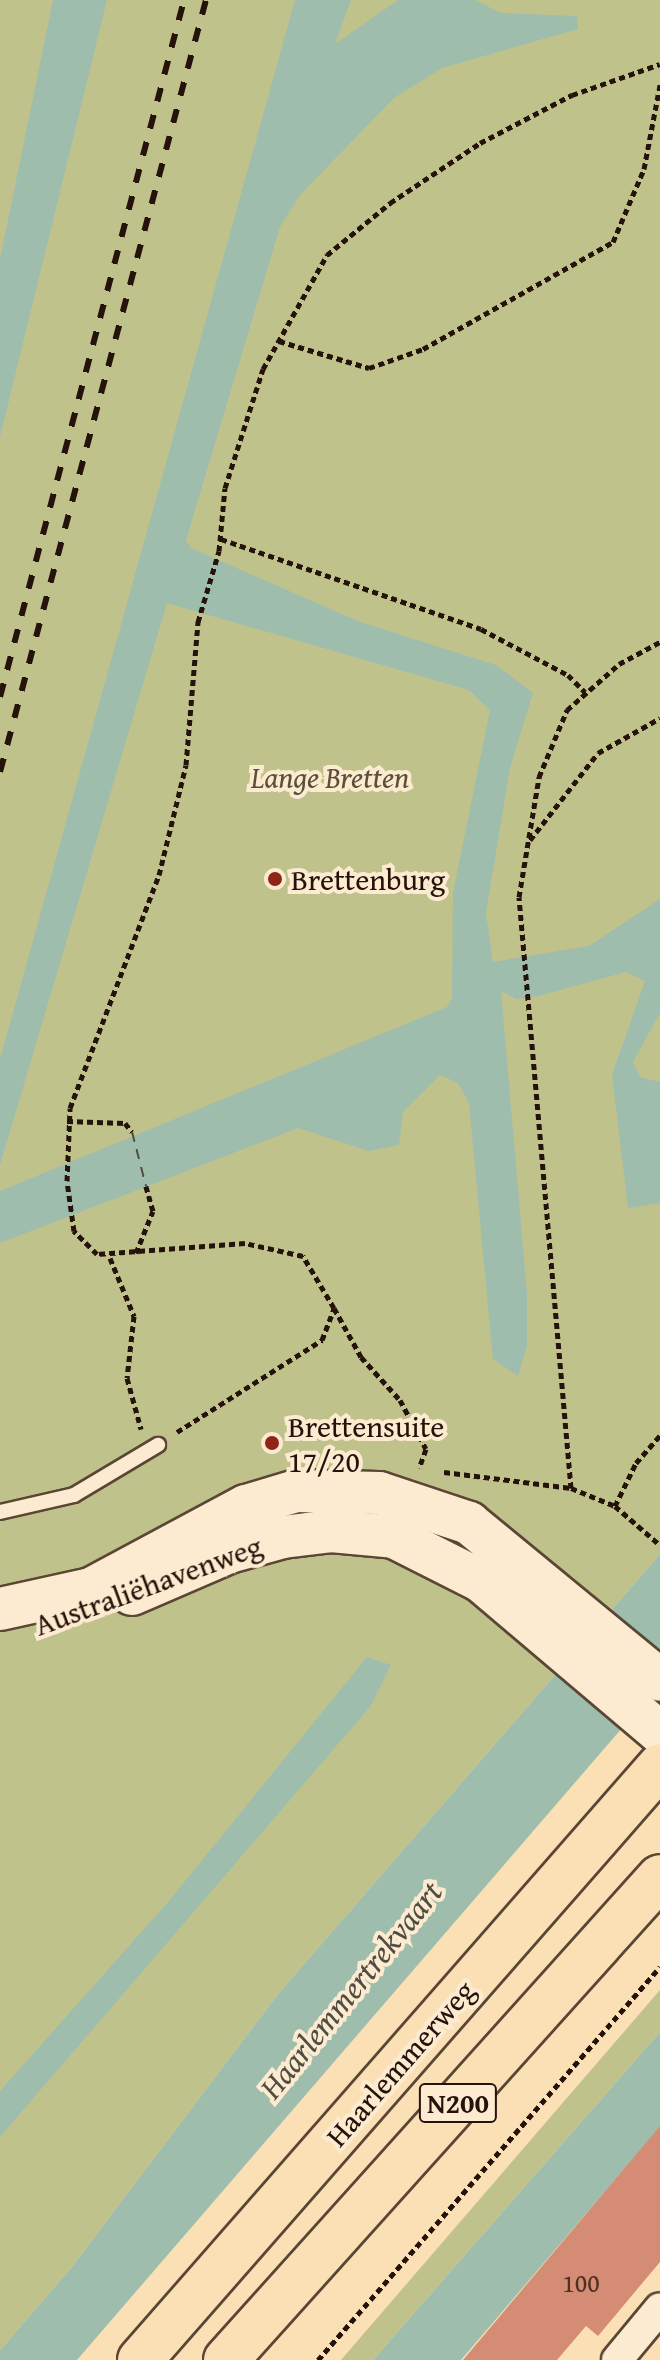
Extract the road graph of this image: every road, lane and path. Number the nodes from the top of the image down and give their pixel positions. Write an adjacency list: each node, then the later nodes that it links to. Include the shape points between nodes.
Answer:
1 (660, 64): 3 (path, via 572,95 480,143 390,203 327,255)
2 (660, 85): 3 (path, via 644,169 613,242 423,349 369,368)
3 (279, 341): 4 (path, via 263,369 225,488)
4 (221, 539): 6 (path, via 481,629 568,675); 9 (path, via 198,622 186,765 159,875)
5 (660, 642): 6 (path)
6 (585, 692): 8 (path, via 567,710 539,777)
7 (660, 718): 8 (path, via 598,753)
8 (527, 844): 17 (path, via 521,945)
9 (67, 1121): 10 (path, via 125,1123); 13 (path, via 72,1220 86,1248)
10 (132, 1132)
11 (146, 1186): 12 (path, via 153,1211)
12 (135, 1254): 13 (path); 14 (path, via 245,1243 303,1256)
13 (110, 1258): 16 (path, via 134,1316 127,1378)
14 (334, 1308): 16 (path, via 322,1340); 17 (path, via 361,1357 400,1400 426,1449 419,1469)
15 (660, 1435): 18 (path, via 636,1463)
16 (152, 1449): 19 (lane, via 74,1495)
17 (571, 1488): 18 (path)
18 (615, 1506): 20 (path)
19 (0, 1512)
20 (660, 1545)
21 (0, 1609): 22 (street, Australiëhavenweg, via 91,1589 246,1506 296,1491 337,1489 445,1511 504,1548)
22 (556, 1617): 23 (street, Australiëhavenweg, via 434,1552 394,1537 331,1531 229,1552 66,1620); 24 (street, Australiëhavenweg); 25 (street, Australiëhavenweg)
23 (0, 1633)
24 (660, 1680)
25 (654, 1727)
26 (660, 1766): 30 (main road, Haarlemmerweg / N200)
27 (660, 1877): 31 (main road, N200)
28 (660, 1967): 32 (path)
29 (660, 2308): 33 (street)
30 (140, 2360)
31 (226, 2360)
32 (318, 2360)
33 (617, 2360)

